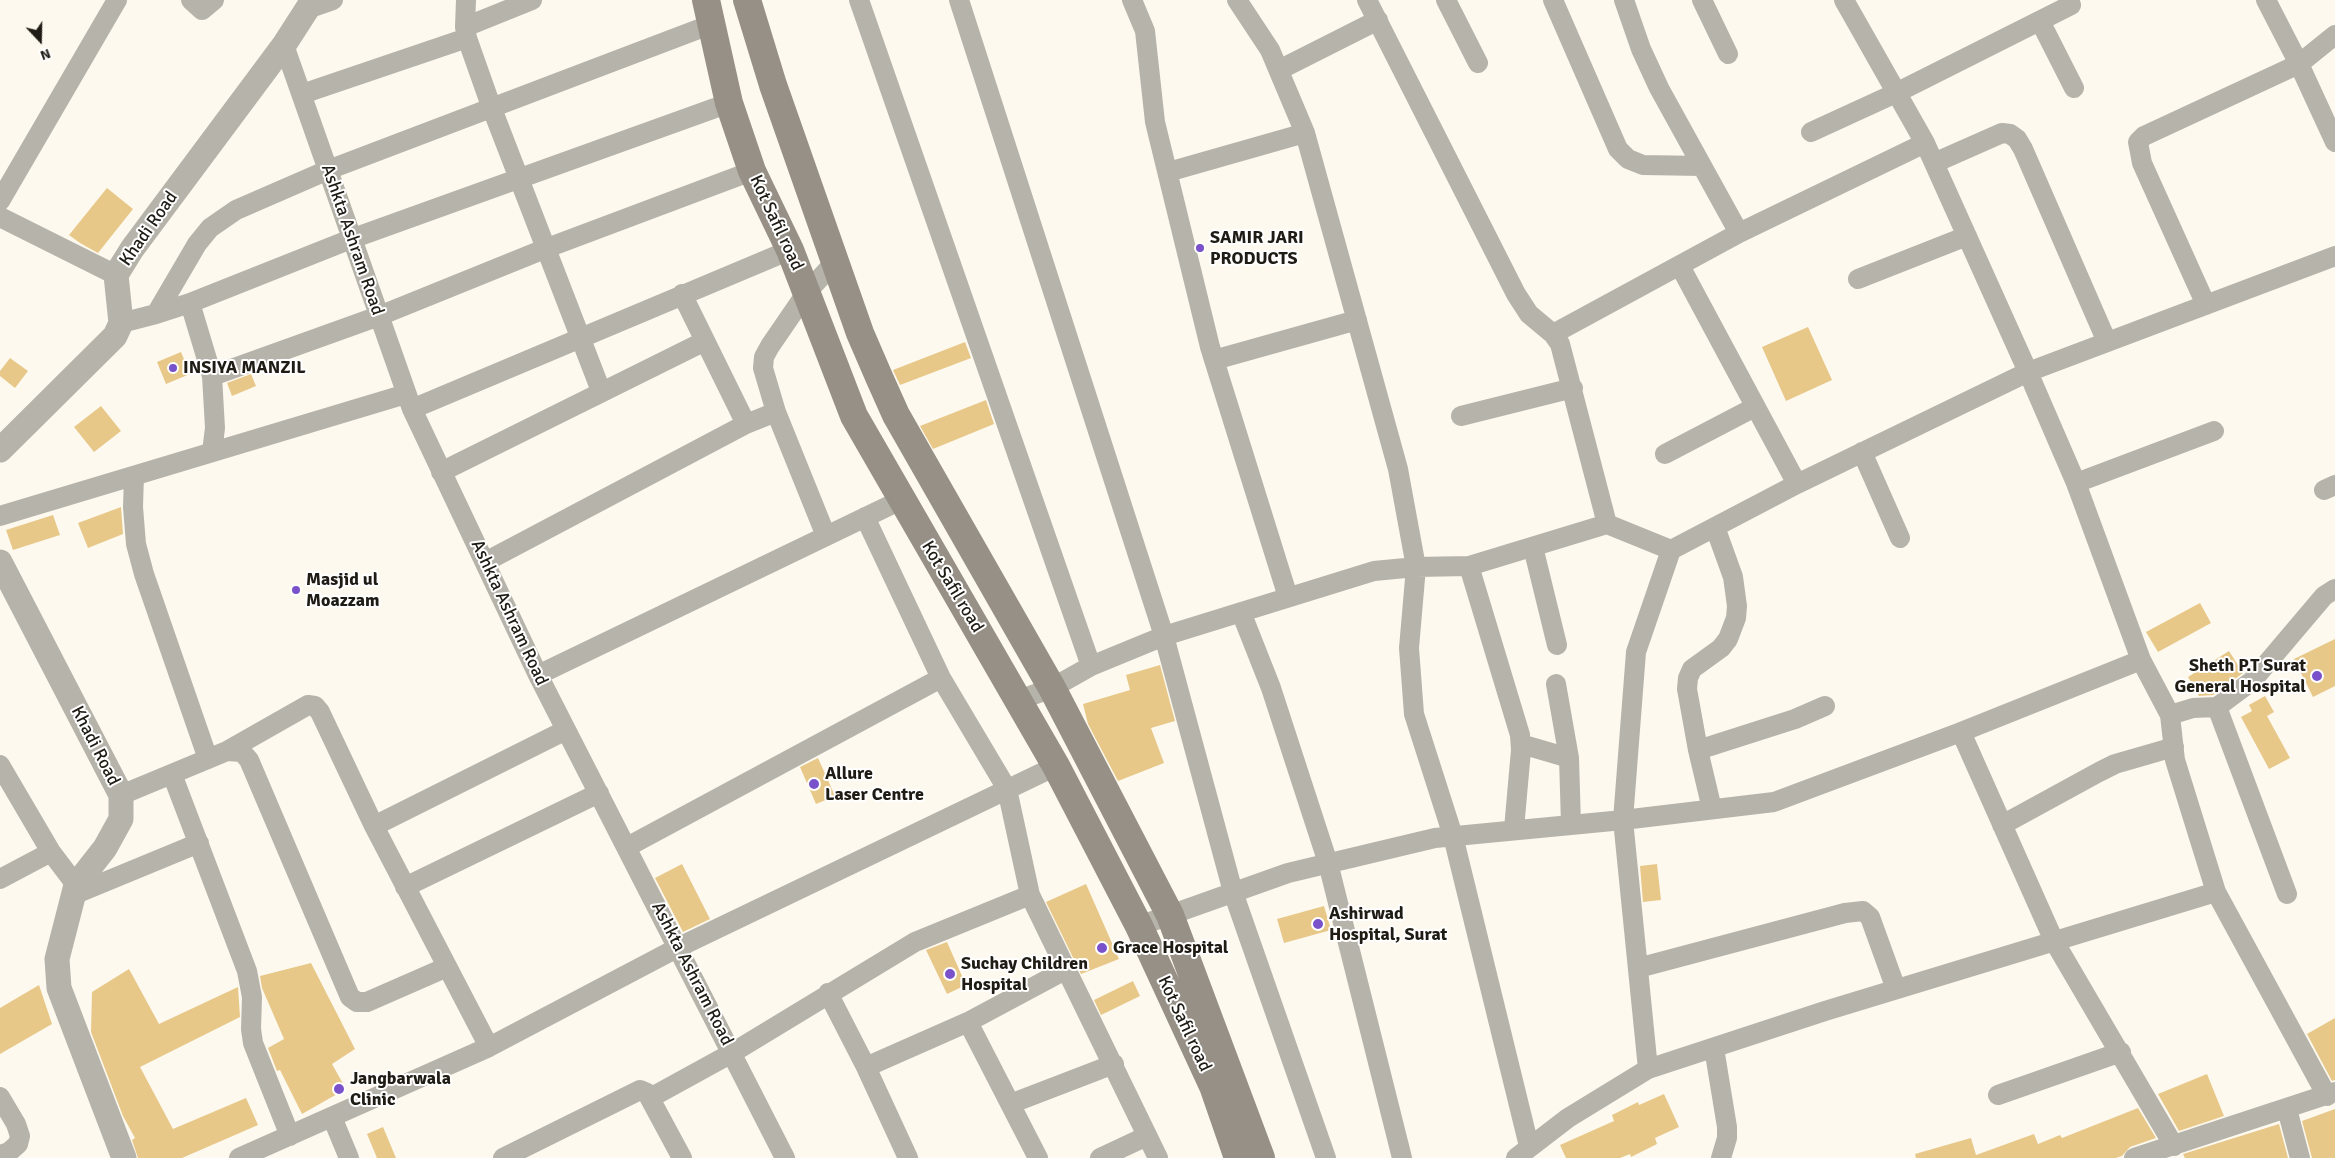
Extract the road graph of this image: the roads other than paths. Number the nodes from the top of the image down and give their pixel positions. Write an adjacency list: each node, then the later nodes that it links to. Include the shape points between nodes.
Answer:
1 (117, 0): 46 (street)
2 (191, 0): 3 (street, via 202,10)
3 (214, 0)
4 (333, 0): 19 (street)
5 (466, 0): 24 (street)
6 (532, 0): 24 (street)
7 (747, 0): 54 (main road, Kot Safil road)
8 (859, 0): 108 (street)
9 (959, 0): 105 (street)
10 (1132, 0): 44 (street, via 1145,31 1152,99)
11 (1237, 0): 30 (street, via 1270,50)
12 (1367, 0): 22 (street)
13 (1446, 0): 28 (street)
14 (1554, 0): 41 (street, via 1618,149 1628,159 1643,165)
15 (1624, 0): 41 (street, via 1649,67)
16 (1702, 0): 27 (street)
17 (1844, 0): 32 (street)
18 (2266, 0): 29 (street)
19 (310, 5): 26 (street, Khadi Road)
20 (2071, 5): 23 (street)
21 (709, 12): 34 (main road, Kot Safil road); 35 (street)
22 (1378, 20): 30 (street); 66 (street, via 1516,294 1529,314)
23 (2040, 21): 31 (street); 32 (street)
24 (466, 32): 33 (street); 35 (street)
25 (2335, 35): 29 (street)
26 (284, 45): 33 (street, Ashkta Ashram Road); 56 (street, Khadi Road)
27 (1728, 54)
28 (1478, 64)
29 (2299, 64): 38 (street); 61 (street, via 2144,136 2138,142 2142,163)
30 (1279, 70): 37 (street)
31 (2074, 88)
32 (1896, 93): 36 (street); 39 (street)
33 (302, 94): 42 (street, Ashkta Ashram Road)
34 (729, 103): 43 (main road, Kot Safil road); 45 (street)
35 (491, 106): 42 (street); 45 (street)
36 (1811, 132)
37 (1305, 134): 44 (street); 64 (street)
38 (2335, 142)
39 (1925, 143): 40 (street); 48 (street)
40 (1934, 163): 49 (street); 69 (street, via 2002,133 2017,139)
41 (1702, 166): 48 (street)
42 (328, 170): 50 (street, Ashkta Ashram Road); 62 (street, via 216,222 197,244)
43 (752, 171): 51 (street); 52 (main road, Kot Safil road)
44 (1168, 172): 70 (street)
45 (520, 179): 50 (street); 51 (street)
46 (0, 200)
47 (0, 217): 56 (street)
48 (1739, 233): 55 (street)
49 (1967, 236): 57 (street); 71 (street)
50 (351, 239): 60 (street); 63 (street, Ashkta Ashram Road)
51 (547, 248): 63 (street); 67 (street)
52 (790, 250): 58 (main road, Kot Safil road); 59 (street)
53 (2335, 256): 61 (street)
54 (835, 262): 58 (street); 112 (main road, Kot Safil road, via 860,333 896,415)
55 (1680, 266): 66 (street); 76 (street)
56 (116, 276): 65 (street, Khadi Road)
57 (1858, 279)
58 (807, 292): 77 (street, via 764,357 763,368); 89 (main road, Kot Safil road, via 854,416)
59 (682, 294): 67 (street); 68 (street)
60 (190, 303): 62 (street); 72 (street)
61 (2206, 305): 69 (street)
62 (156, 314): 65 (street)
63 (379, 316): 72 (street); 75 (street, Ashkta Ashram Road)
64 (1357, 320): 70 (street); 101 (street, via 1398,469)
65 (121, 322): 81 (street, via 116,336)
66 (1553, 334): 73 (street, via 1564,356)
67 (581, 338): 74 (street); 75 (street)
68 (705, 341): 74 (street); 79 (street)
69 (2107, 342): 71 (street)
70 (1214, 360): 103 (street)
71 (2028, 372): 83 (street); 87 (street)
72 (212, 376): 82 (street, via 215,428)
73 (1573, 388): 78 (street); 92 (street)
74 (601, 391): 85 (street)
75 (409, 402): 82 (street); 85 (street, Ashkta Ashram Road)
76 (1755, 407): 84 (street); 88 (street)
77 (776, 412): 79 (street); 94 (street)
78 (1462, 416)
79 (746, 424): 99 (street)
80 (2214, 431): 87 (street)
81 (0, 450)
82 (212, 452): 86 (street)
83 (1862, 452): 88 (street); 95 (street)
84 (1665, 454)
85 (441, 472): 99 (street, Ashkta Ashram Road)
86 (134, 476): 90 (street); 124 (street, via 136,544)
87 (2076, 483): 107 (street)
88 (1797, 484): 93 (street)
89 (901, 500): 91 (street); 113 (main road, Kot Safil road)
90 (0, 516)
91 (865, 517): 94 (street); 110 (street)
92 (1607, 524): 96 (street); 97 (street)
93 (1716, 527): 97 (street); 121 (street, via 1733,577 1737,606 1728,639 1692,669 1688,678)
94 (826, 536): 109 (street)
95 (1900, 538)
96 (1533, 547): 100 (street); 106 (street)
97 (1671, 550): 132 (street, via 1636,652)
98 (0, 562): 130 (street, Khadi Road)
99 (485, 562): 109 (street, Ashkta Ashram Road)
100 (1469, 566): 101 (street); 119 (street, via 1517,720)
101 (1416, 567): 103 (street, via 1374,571); 137 (street, via 1409,648 1414,714)
102 (2335, 589): 115 (street, via 2324,596 2252,681)
103 (1288, 597): 104 (street)
104 (1241, 612): 105 (street); 141 (street, via 1270,688)
105 (1164, 636): 108 (street); 145 (street)
106 (1557, 644)
107 (2141, 660): 116 (street); 118 (street)
108 (1091, 666): 112 (street)
109 (538, 675): 117 (street, Ashkta Ashram Road)
110 (941, 678): 128 (street); 139 (street)
111 (1556, 684): 123 (street)
112 (1052, 688): 113 (street); 149 (main road, Kot Safil road)
113 (1019, 700): 126 (main road, Kot Safil road)
114 (1825, 706): 121 (street)
115 (2217, 707): 116 (street, via 2193,708); 147 (street)
116 (2170, 714): 120 (street)
117 (566, 730): 129 (street, Ashkta Ashram Road); 135 (street)
118 (1961, 732): 131 (street, via 1774,802); 134 (street)
119 (1521, 744): 123 (street); 136 (street)
120 (2174, 747): 134 (street, via 2115,764); 146 (street)
121 (1698, 750): 131 (street)
122 (227, 751): 124 (street); 135 (street, via 308,705 314,706 320,712); 153 (street, via 242,752 249,760 350,997 357,1002 367,1002)
123 (1569, 758): 133 (street)
124 (208, 759): 127 (street)
125 (0, 765): 140 (street)
126 (1056, 766): 128 (street); 150 (main road, Kot Safil road)
127 (172, 774): 130 (street); 138 (street)
128 (1007, 788): 148 (street); 152 (street)
129 (599, 793): 139 (street, Ashkta Ashram Road); 143 (street)
130 (120, 795): 144 (street, Khadi Road, via 121,819)
131 (1712, 810): 132 (street)
132 (1623, 820): 133 (street); 154 (street)
133 (1571, 824): 136 (street)
134 (2002, 825): 151 (street)
135 (374, 826): 143 (street)
136 (1514, 829): 137 (street)
137 (1453, 836): 141 (street); 176 (street)
138 (199, 843): 144 (street); 173 (street, via 247,971 252,997 253,1043)
139 (627, 847): 152 (street, Ashkta Ashram Road)
140 (51, 852): 142 (street); 144 (street)
141 (1328, 863): 145 (street); 191 (street)
142 (0, 879)
143 (405, 887): 153 (street)
144 (75, 890): 178 (street, Khadi Road, via 57,959 59,988)
145 (1233, 892): 149 (street); 190 (street)
146 (2216, 892): 151 (street); 166 (street)
147 (2287, 894)
148 (1030, 895): 155 (street); 157 (street, via 930,934)
149 (1170, 915): 150 (street); 189 (main road, Kot Safil road)
150 (1139, 926): 188 (main road, Kot Safil road, via 1213,1086)
151 (2054, 941): 156 (street); 161 (street)
152 (679, 947): 159 (street); 162 (street, Ashkta Ashram Road)
153 (447, 967): 159 (street)
154 (1638, 968): 156 (street, via 1862,911 1870,917); 165 (street)
155 (1067, 969): 158 (street); 163 (street)
156 (1896, 989): 160 (street)
157 (828, 993): 162 (street); 164 (street)
158 (968, 1022): 164 (street); 170 (street)
159 (488, 1047): 172 (street)
160 (1714, 1048): 165 (street); 192 (street, via 1727,1127)
161 (2121, 1052): 167 (street); 175 (street)
162 (732, 1053): 169 (street); 183 (street, Ashkta Ashram Road)
163 (1114, 1064): 170 (street); 174 (street)
164 (866, 1067): 184 (street)
165 (1648, 1069): 176 (street, via 1568,1118)
166 (2331, 1094): 171 (street)
167 (1998, 1095)
168 (0, 1097): 177 (street, via 20,1136 18,1144)
169 (650, 1098): 181 (street, via 640,1090); 182 (street)
170 (1010, 1104): 185 (street)
171 (2287, 1109): 175 (street); 194 (street)
172 (332, 1117): 173 (street); 180 (street)
173 (290, 1136): 179 (street)
174 (1147, 1136): 186 (street); 187 (street)
175 (2174, 1146): 193 (street)
176 (1523, 1152)
177 (0, 1155)
178 (124, 1158)
179 (239, 1158)
180 (349, 1158)
181 (503, 1158)
182 (681, 1158)
183 (785, 1158)
184 (908, 1158)
185 (1038, 1158)
186 (1100, 1158)
187 (1158, 1158)
188 (1238, 1158)
189 (1261, 1158)
190 (1326, 1158)
191 (1402, 1158)
192 (1721, 1158)
193 (2134, 1158)
194 (2300, 1158)

